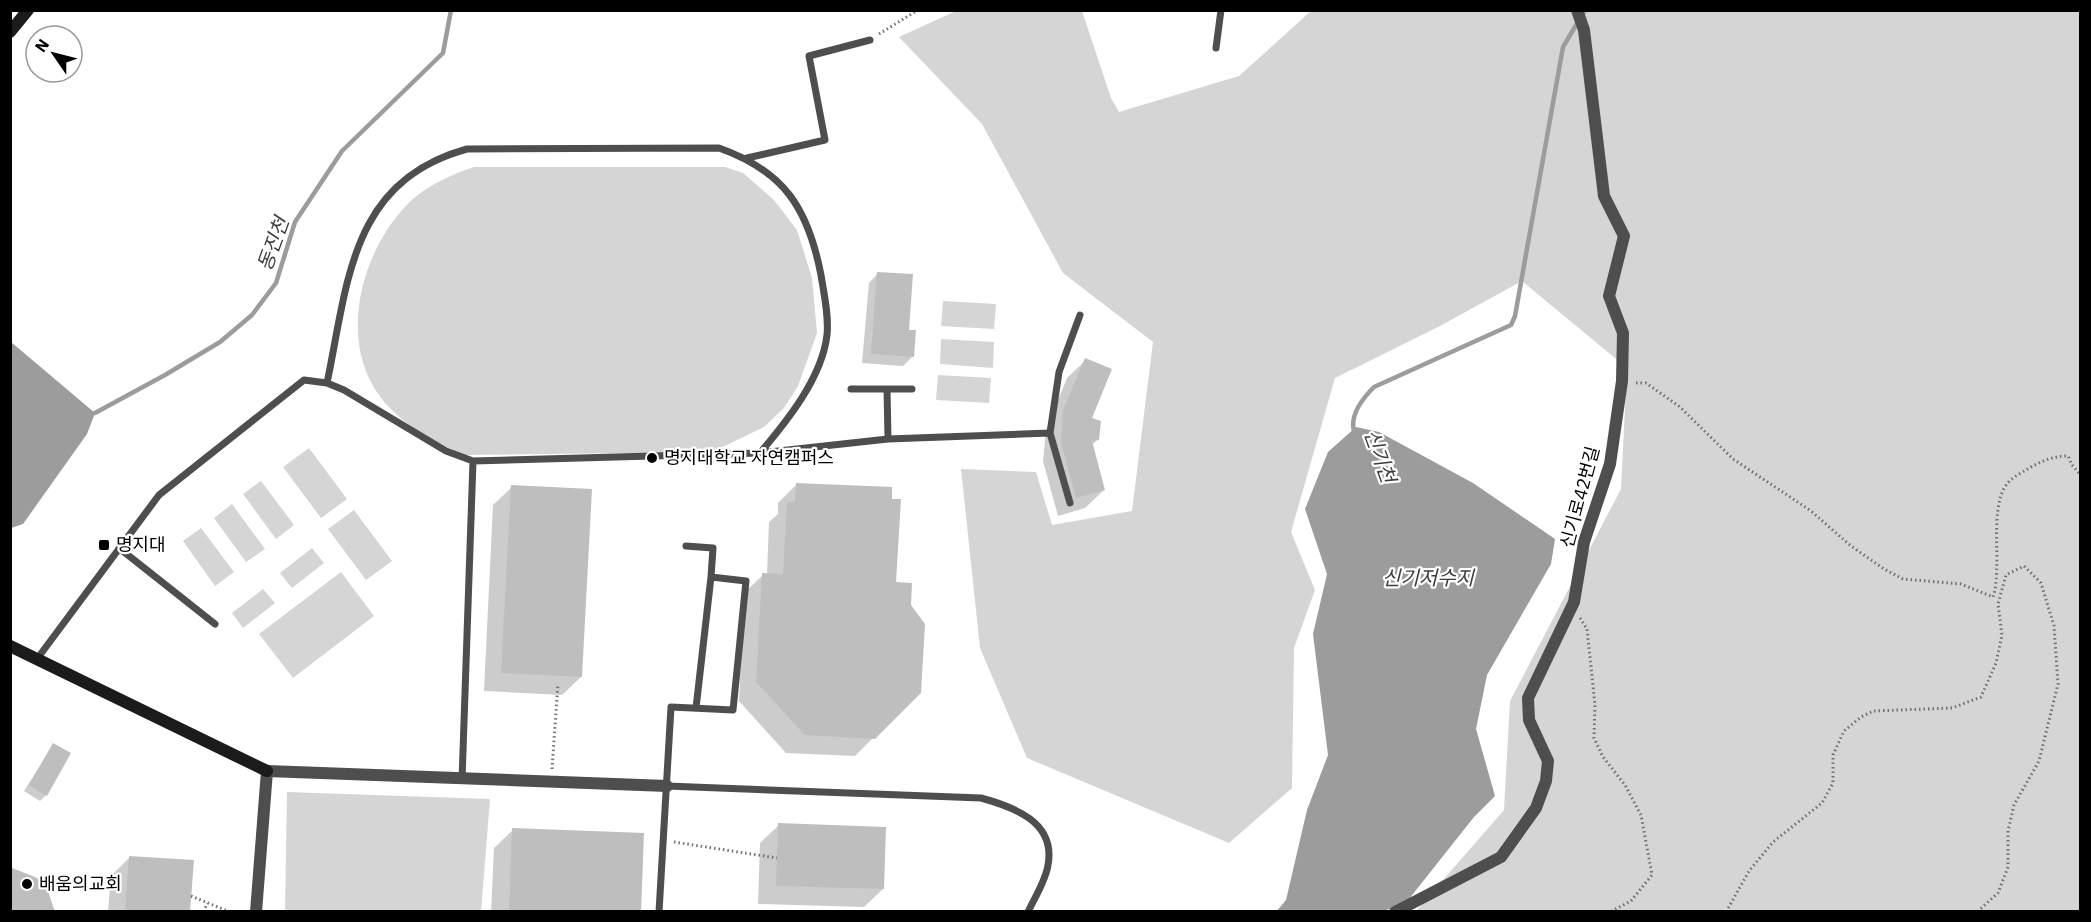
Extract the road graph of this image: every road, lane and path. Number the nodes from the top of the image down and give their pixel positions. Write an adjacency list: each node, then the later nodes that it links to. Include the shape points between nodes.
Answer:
1 (28, 10): 5 (main road)
2 (918, 10): 6 (path)
3 (1221, 10): 7 (lane)
4 (1577, 10): 10 (street, 신기로42번길, via 1584,30 1605,196 1624,236 1609,296 1623,333)
5 (10, 32)
6 (870, 40): 8 (lane, via 809,57 825,140)
7 (1216, 48)
8 (747, 158): 11 (lane, via 719,148 467,149 439,157 396,186 372,215 358,244); 17 (lane, via 774,176 793,196 805,219 825,297 827,335 814,374 794,410)
9 (1080, 315): 15 (lane, via 1059,372)
10 (1622, 381): 19 (path, via 1626,388 1647,382 1680,407 1733,459 1811,511 1863,556 1903,579 1961,584 1993,597 1996,526 2003,489 2041,462 2059,456 2068,456); 24 (street, 신기로42번길, via 1610,464 1584,542)
11 (327, 383): 18 (lane, via 380,409 446,451); 22 (lane, via 304,381 168,487)
12 (851, 389): 13 (lane)
13 (887, 389): 14 (lane); 16 (lane)
14 (912, 390)
15 (1050, 433): 16 (lane); 20 (lane)
16 (888, 439): 17 (lane)
17 (760, 453): 18 (lane)
18 (474, 461): 31 (lane)
19 (2080, 474)
20 (1070, 503)
21 (686, 546): 23 (lane, via 713,548)
22 (119, 548): 25 (lane); 27 (lane)
23 (711, 577): 29 (lane); 29 (lane, via 746,581 733,711)
24 (1572, 606): 43 (street, 신기로42번길, via 1528,698 1529,720 1548,761 1546,781 1536,808 1501,857); 44 (path, via 1587,629 1595,705 1594,738 1641,815 1652,875 1631,901)
25 (215, 624)
26 (10, 646): 27 (main road)
27 (37, 659): 30 (main road)
28 (558, 684): 32 (path)
29 (696, 708): 33 (lane, via 671,707)
30 (267, 771): 31 (street); 40 (street)
31 (462, 780): 32 (street)
32 (552, 783): 33 (street)
33 (667, 786): 34 (lane); 42 (lane, via 981,798 1013,807 1036,823 1048,839 1048,867)
34 (663, 840): 35 (path); 41 (lane)
35 (777, 858)
36 (191, 896): 37 (path)
37 (207, 903): 38 (path); 39 (path)
38 (204, 912)
39 (230, 912)
40 (256, 912)
41 (659, 912)
42 (1028, 912)
43 (1395, 912)
44 (1610, 912)
45 (1726, 912): 46 (path, via 1749,871 1773,842 1822,803 1833,783 1833,754 1844,731 1873,711 1952,708 1981,697 1996,663 2002,635 1998,604 2006,575 2024,566 2042,583 2055,626 2058,684 2039,761 2014,806 2008,831 2008,867 1998,893)
46 (1977, 912)

